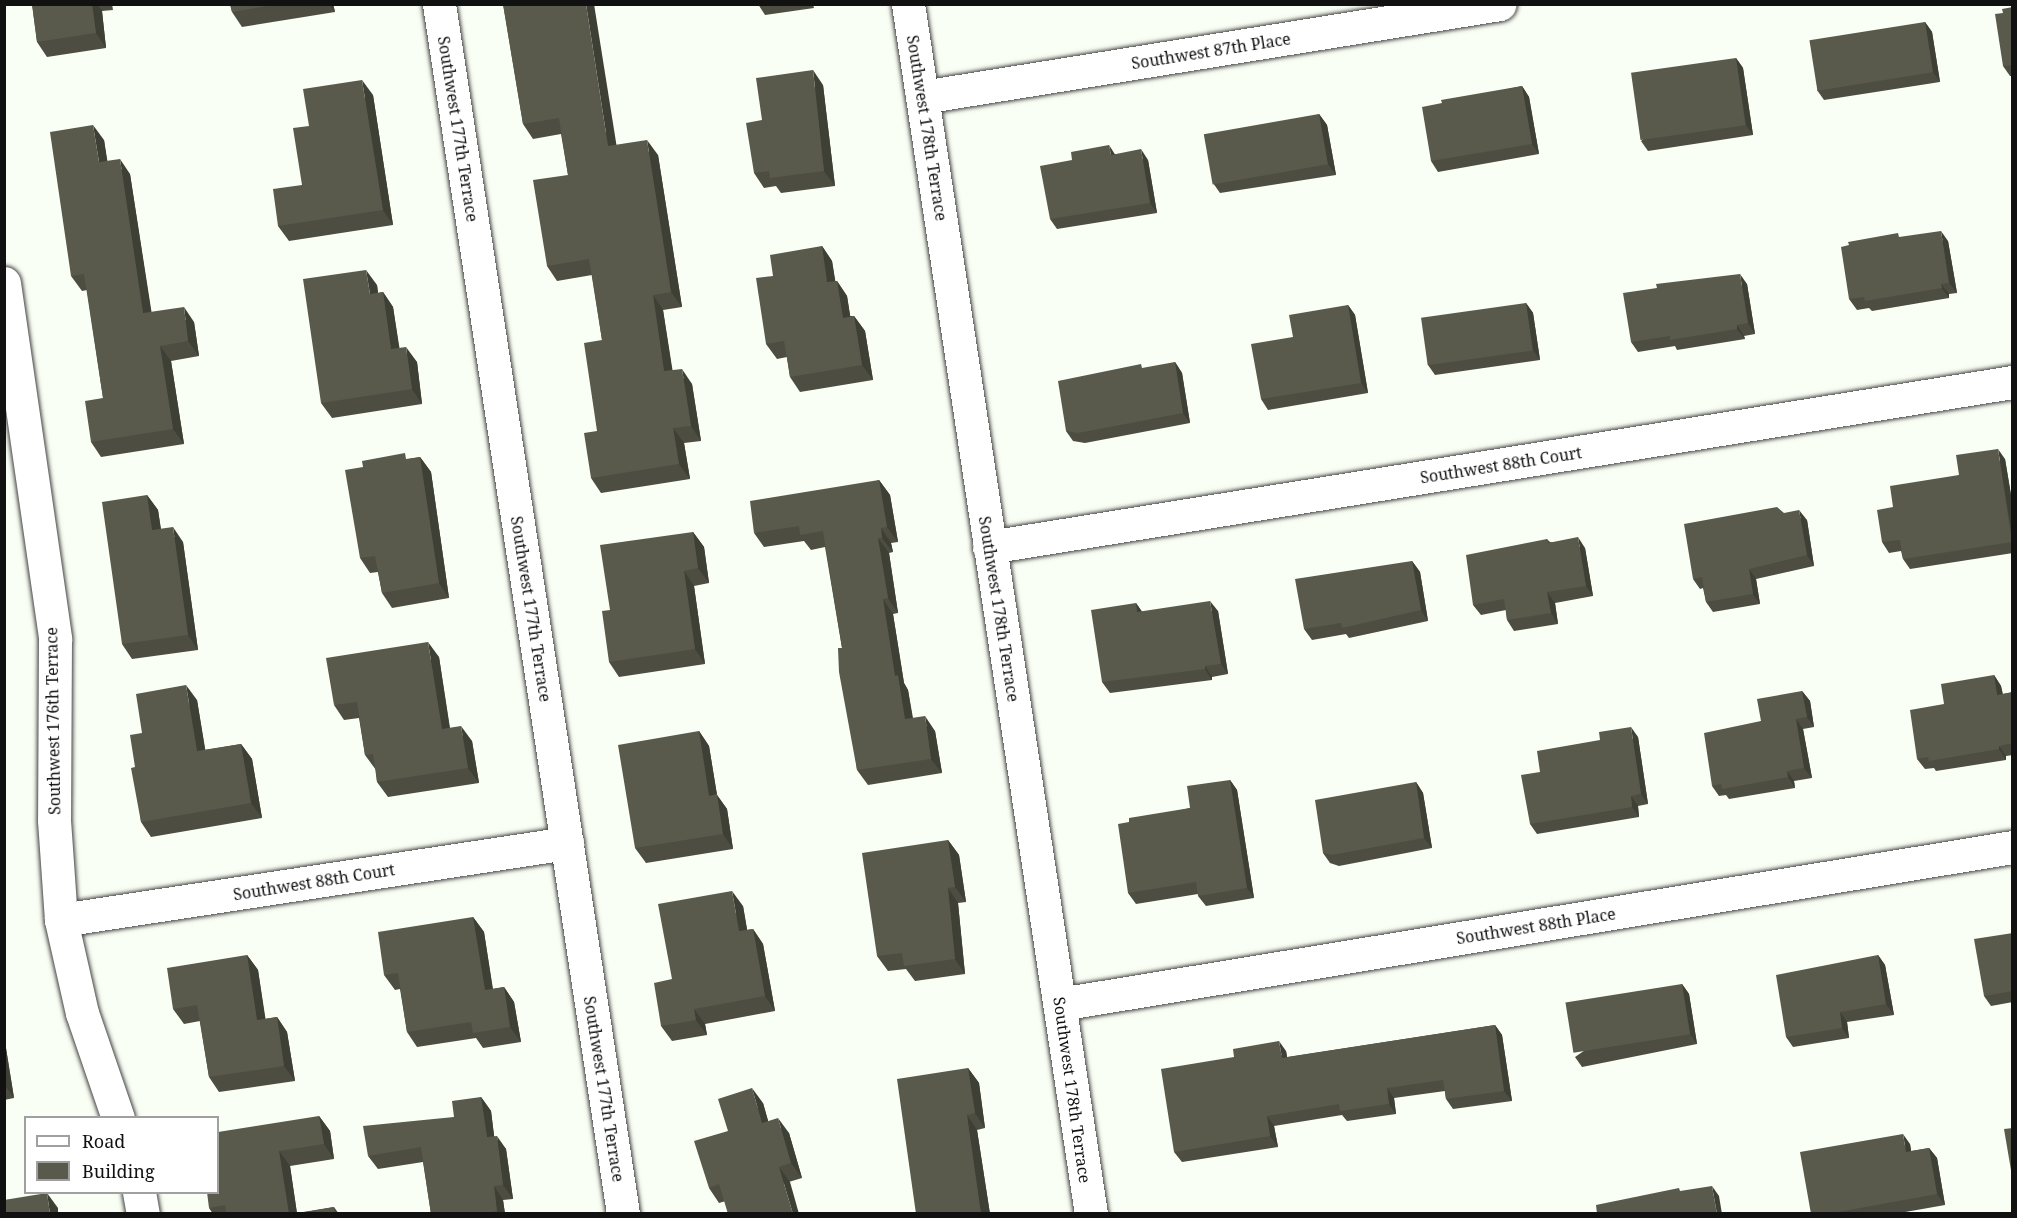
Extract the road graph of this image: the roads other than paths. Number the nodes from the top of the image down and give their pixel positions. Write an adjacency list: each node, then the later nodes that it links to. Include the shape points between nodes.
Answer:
1 (439, 4): 8 (street, Southwest 177th Terrace)
2 (908, 4): 4 (street, Southwest 178th Terrace)
3 (1500, 4): 4 (street, Southwest 87th Place)
4 (922, 96): 7 (street, Southwest 178th Terrace)
5 (4, 283): 10 (street, Southwest 176th Terrace, via 55,639 54,820)
6 (2013, 382): 7 (street, Southwest 88th Court)
7 (989, 547): 11 (street, Southwest 178th Terrace)
8 (567, 843): 10 (street, Southwest 88th Court); 15 (street, Southwest 177th Terrace)
9 (2013, 847): 11 (street, Southwest 88th Place)
10 (61, 920): 12 (street, Southwest 176th Terrace, via 82,1013)
11 (1060, 1004): 16 (street, Southwest 178th Terrace)
12 (117, 1116)
13 (139, 1194): 14 (street)
14 (143, 1214)
15 (623, 1214)
16 (1091, 1214)

